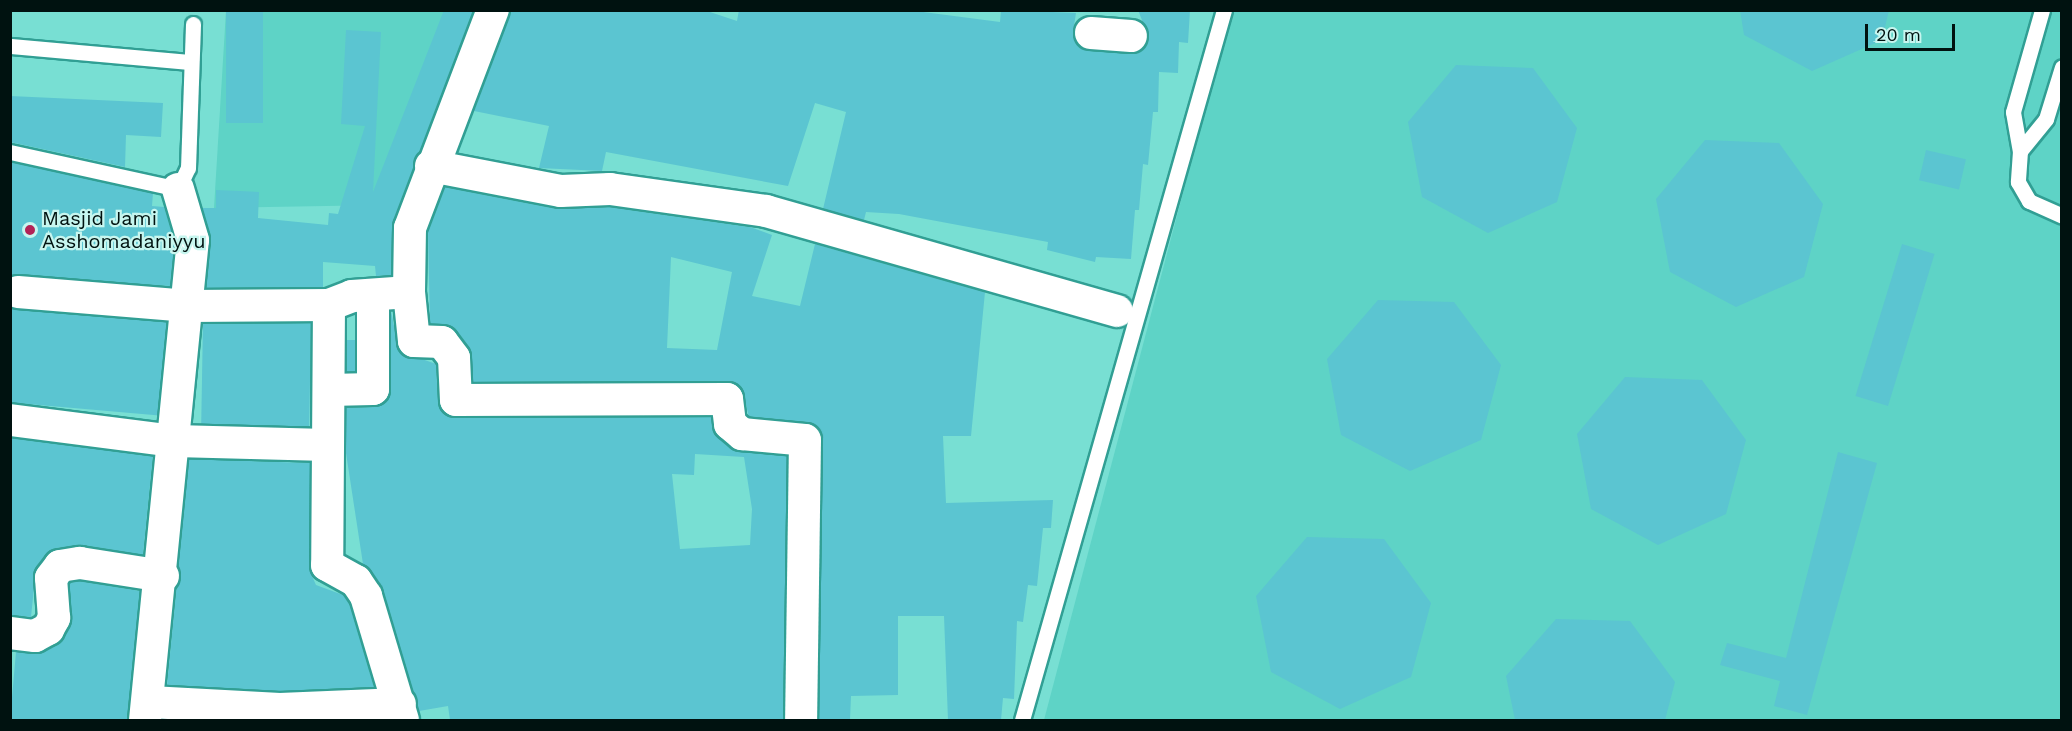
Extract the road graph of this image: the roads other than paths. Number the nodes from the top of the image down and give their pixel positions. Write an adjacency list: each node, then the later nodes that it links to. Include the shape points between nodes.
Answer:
1 (493, 10): 12 (street)
2 (1224, 10): 30 (lane)
3 (2042, 10): 10 (lane, via 2013,112)
4 (193, 24): 8 (lane)
5 (1131, 31): 6 (street)
6 (1091, 33)
7 (10, 45): 8 (lane)
8 (190, 62): 13 (lane, via 188,168)
9 (2061, 67): 10 (lane, via 2046,119)
10 (2020, 151): 14 (lane, via 2018,182 2029,201)
11 (10, 152): 13 (lane)
12 (431, 166): 16 (street, via 410,228); 20 (street, via 561,191 610,189 766,211)
13 (178, 189): 19 (street, via 193,240)
14 (2061, 216)
15 (18, 292): 19 (street)
16 (409, 292): 17 (street); 29 (street, via 414,341 442,342 454,358 456,400 727,399 730,424 742,434 805,440)
17 (373, 297): 18 (street, via 352,296); 21 (street, via 373,389)
18 (329, 305): 19 (street); 21 (street)
19 (188, 306): 23 (street)
20 (1117, 311)
21 (329, 390): 24 (street)
22 (10, 420): 23 (street)
23 (175, 441): 24 (street); 25 (street)
24 (327, 445): 28 (street, via 327,566 356,581 366,596)
25 (163, 576): 26 (street, via 60,566 51,578 54,618 48,629 35,636); 27 (street)
26 (10, 633)
27 (147, 711): 28 (street)
28 (401, 712)
29 (801, 720)
30 (1022, 720)

